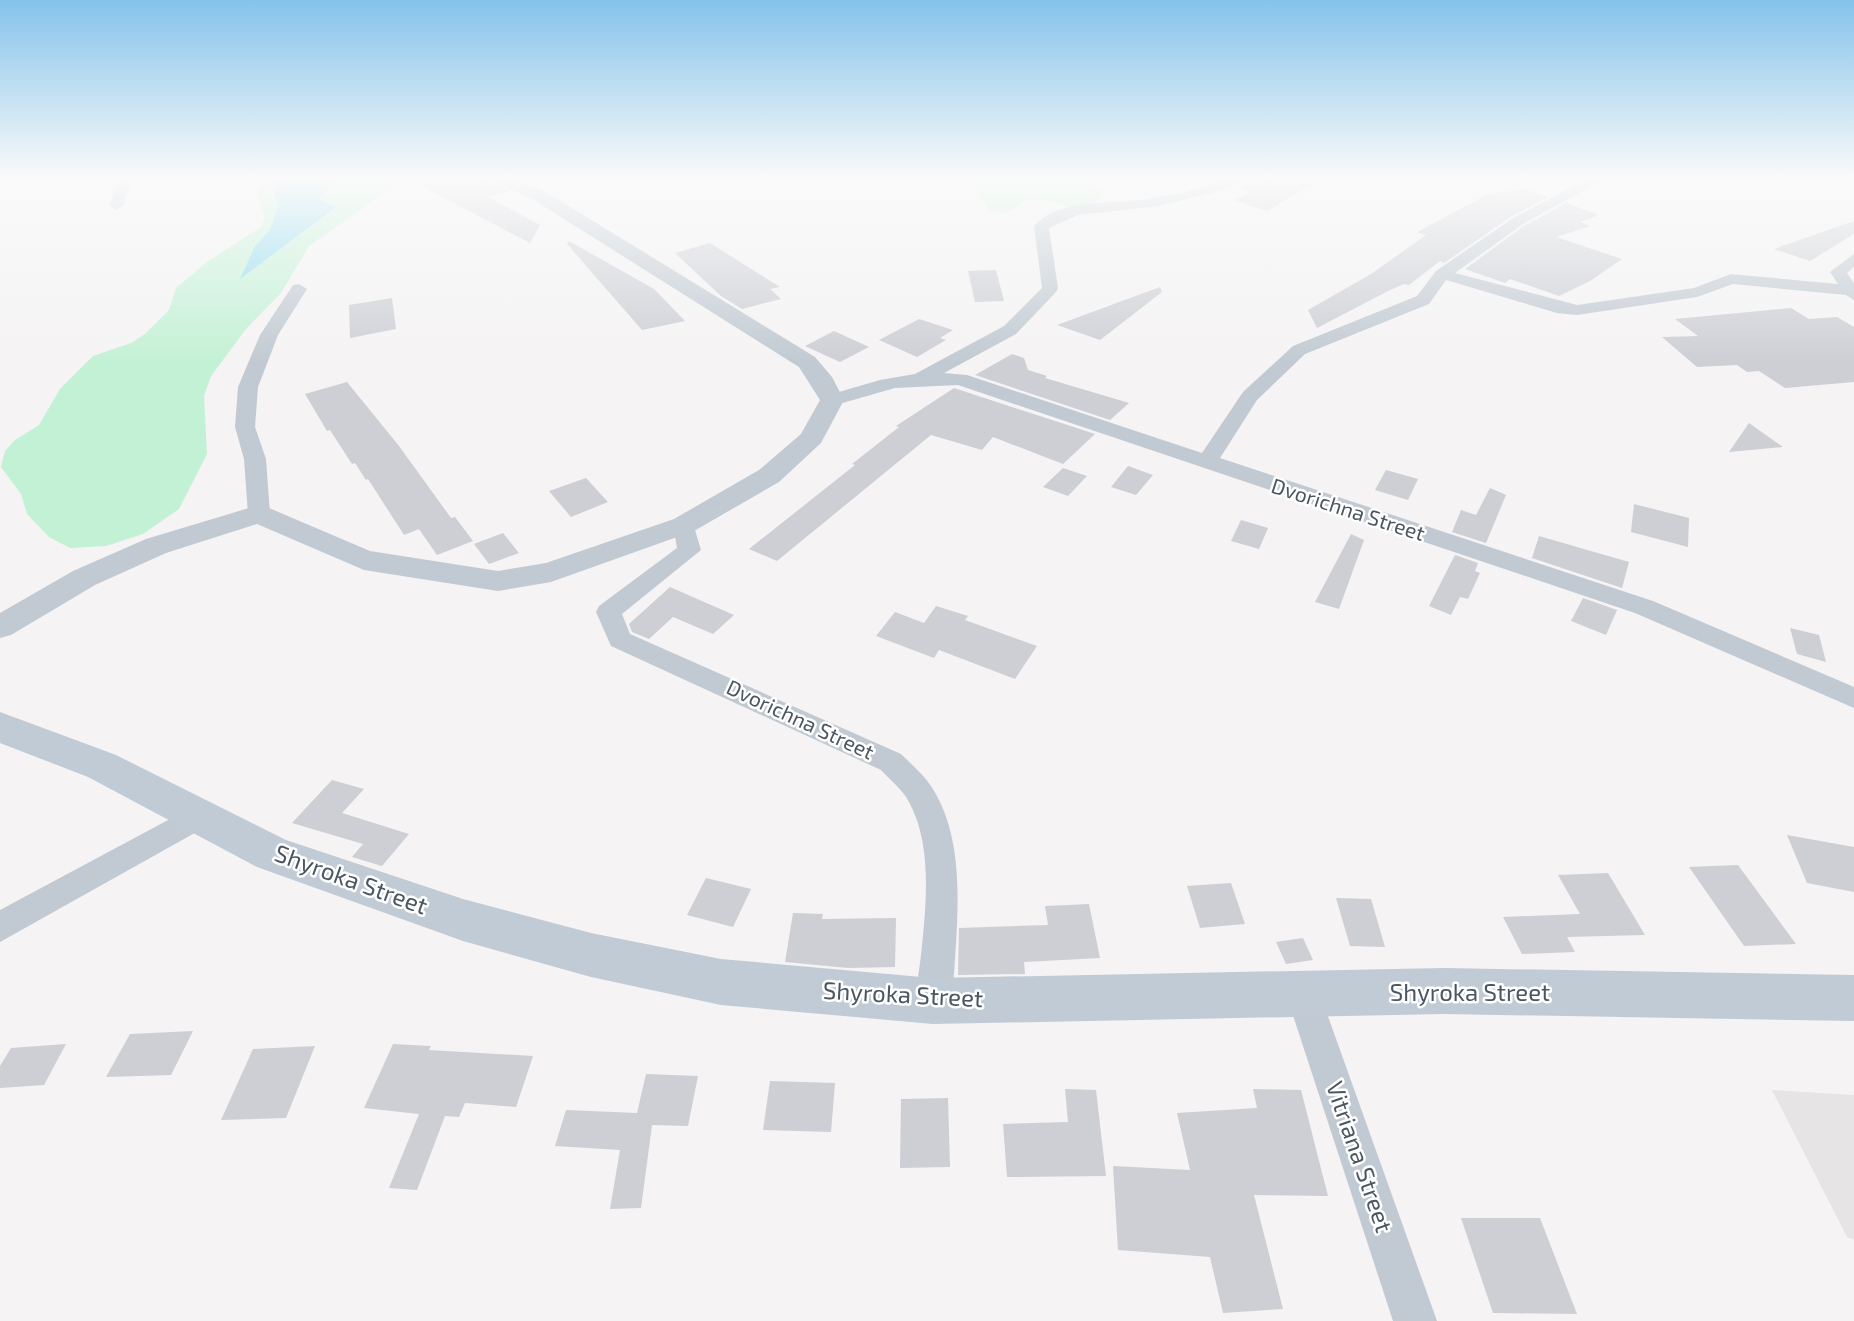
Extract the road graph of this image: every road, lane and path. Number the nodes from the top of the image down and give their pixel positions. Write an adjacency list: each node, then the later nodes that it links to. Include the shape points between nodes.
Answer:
1 (611, 240): 9 (street, via 807,362)
2 (1043, 240): 8 (street, via 1050,288 1040,303 1022,323)
3 (1491, 240): 5 (street)
4 (1854, 259): 7 (street, via 1838,272)
5 (1442, 274): 7 (street, via 1577,310 1697,292 1731,279); 10 (street, via 1423,300 1299,350 1250,396)
6 (299, 289): 11 (street, via 269,335 248,387 245,427 255,459)
7 (1851, 292)
8 (919, 378): 9 (street, Dvorichna Street, via 876,384); 10 (street, Dvorichna Street, via 960,379)
9 (832, 400): 12 (street, via 812,438 769,475)
10 (1206, 463): 14 (street, Dvorichna Street, via 1644,607)
11 (259, 514): 12 (street, via 364,560 498,581 551,572); 13 (street, via 144,551 84,578)
12 (684, 526): 20 (street, Dvorichna Street, via 689,550 608,612 620,640 891,762 922,797 939,843)
13 (0, 627)
14 (1854, 698)
15 (0, 727): 16 (main road, Shyroka Street, via 102,766)
16 (198, 816): 17 (street); 20 (main road, Shyroka Street, via 285,858 463,920 591,955 721,982)
17 (0, 928)
18 (1303, 994): 19 (main road, Shyroka Street, via 1444,991); 20 (main road, Shyroka Street); 21 (street, Vitriana Street)
19 (1854, 998)
20 (933, 1001)
21 (1415, 1321)

